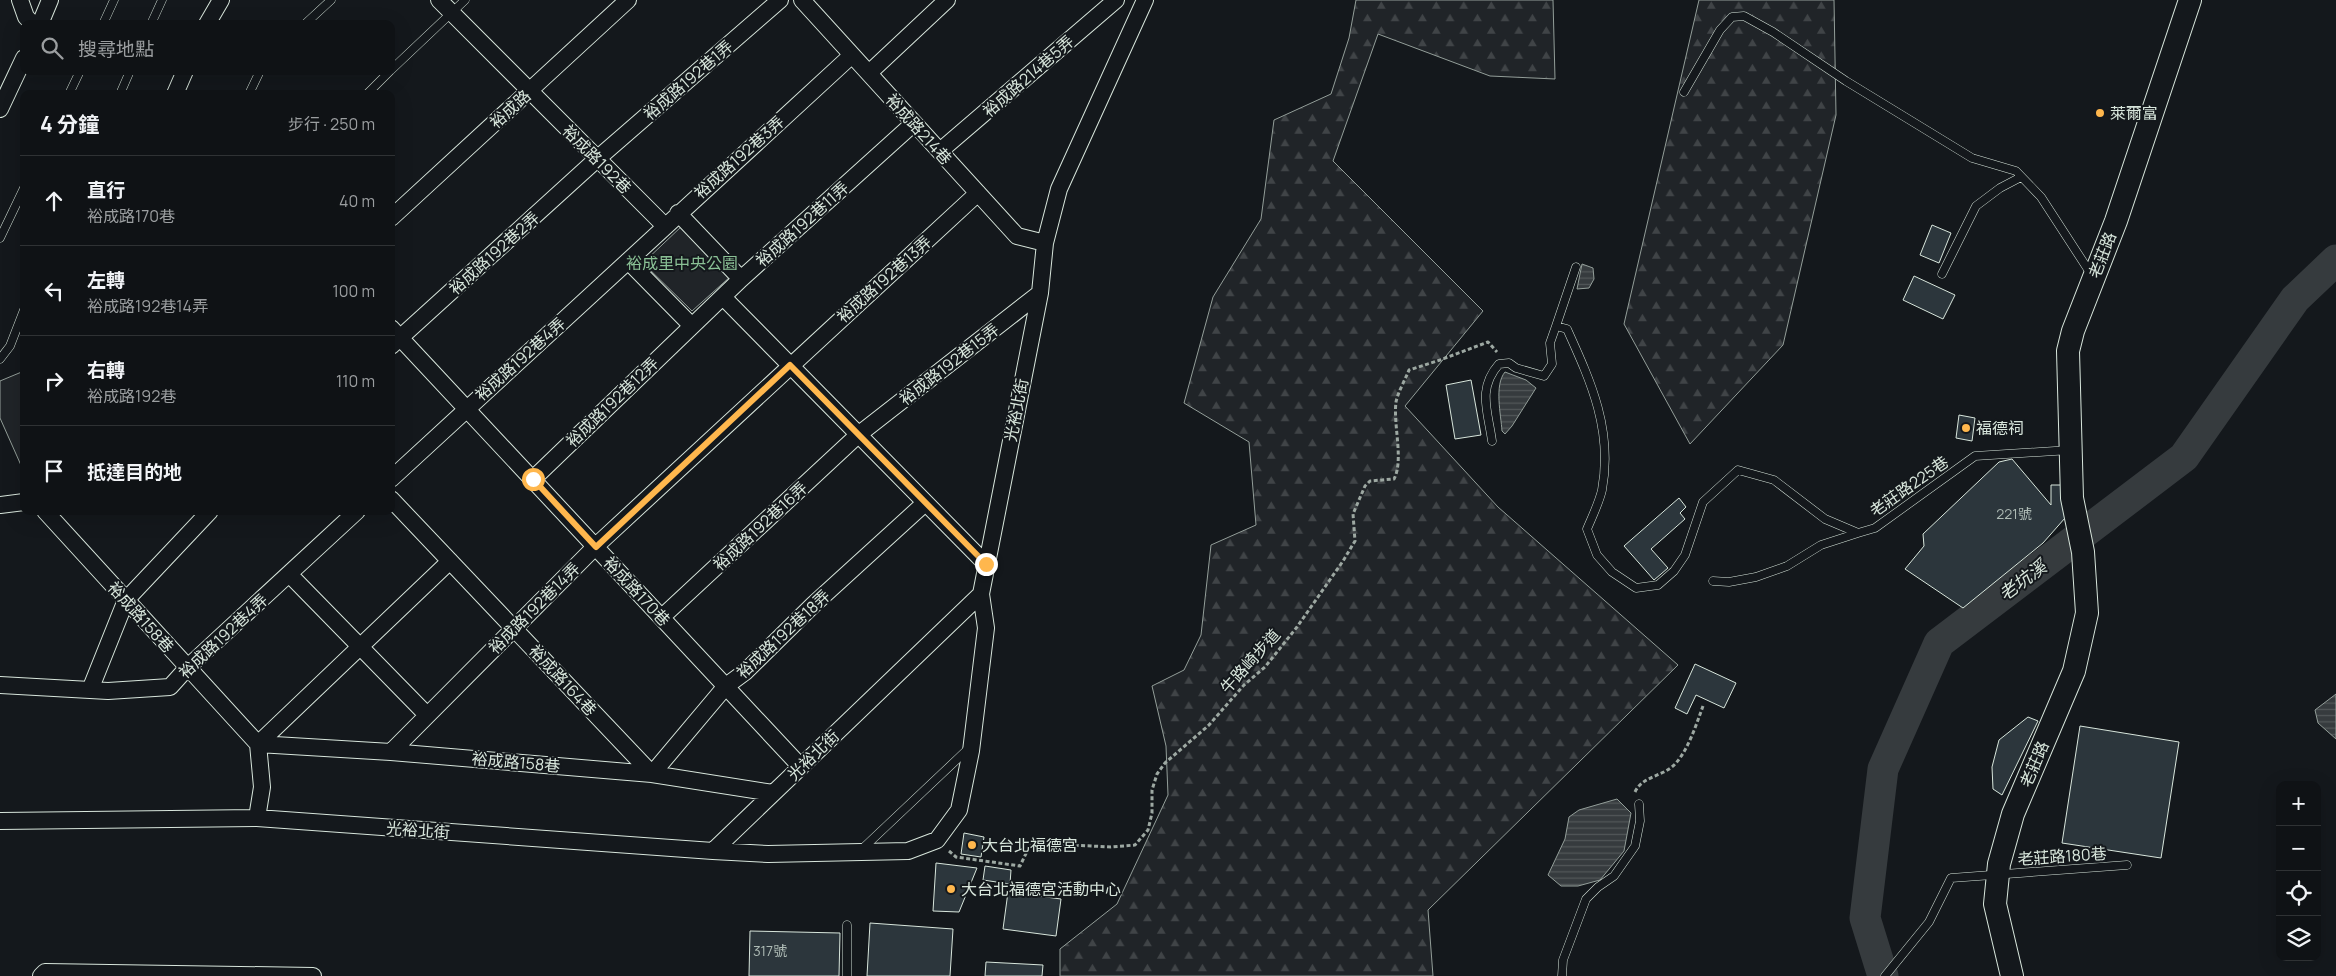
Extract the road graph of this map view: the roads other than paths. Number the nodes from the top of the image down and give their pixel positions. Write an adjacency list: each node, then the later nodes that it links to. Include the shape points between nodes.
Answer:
1 (20, 0): 17 (street)
2 (50, 0): 18 (street)
3 (114, 0): 19 (lane)
4 (162, 0): 20 (lane)
5 (221, 0): 21 (street)
6 (331, 0): 22 (lane)
7 (439, 0): 16 (street, 裕成路192巷)
8 (465, 0): 16 (lane)
9 (628, 0): 37 (street, 裕成路)
10 (780, 0): 42 (street, 裕成路192巷1弄)
11 (802, 0): 23 (street, 裕成路214巷)
12 (947, 0): 26 (street)
13 (1116, 0): 41 (street, 裕成路214巷5弄)
14 (1145, 0): 50 (street, 光裕北街, via 1058,189)
15 (2190, 0): 54 (street, 老莊路)
16 (451, 12): 25 (lane); 37 (street, 裕成路192巷)
17 (29, 20)
18 (42, 20)
19 (104, 20)
20 (153, 20)
21 (209, 20)
22 (309, 20)
23 (852, 55): 26 (street, 裕成路214巷); 46 (street, 裕成路192巷3弄)
24 (20, 66): 39 (street)
25 (395, 67)
26 (869, 73): 40 (street, 裕成路214巷)
27 (78, 75): 32 (lane)
28 (128, 75): 33 (lane)
29 (183, 75): 34 (street)
30 (258, 75): 35 (lane)
31 (387, 75): 36 (lane)
32 (71, 90)
33 (122, 90)
34 (177, 90)
35 (251, 90)
36 (371, 90)
37 (530, 91): 42 (street, 裕成路192巷); 47 (street, 裕成路)
38 (1684, 92): 43 (lane, via 1720,30 1732,17 1744,16 1972,158 2016,171)
39 (0, 109)
40 (914, 123): 41 (street, 裕成路214巷); 55 (street, 裕成路192巷11弄)
41 (940, 151): 44 (street, 裕成路214巷)
42 (596, 159): 48 (street, 裕成路192巷); 61 (street, 裕成路192巷2弄)
43 (2022, 177): 53 (lane, via 1976,206); 54 (lane, via 2041,196)
44 (978, 193): 50 (street, 裕成路214巷, via 1016,236); 64 (street, 裕成路192巷13弄)
45 (20, 196): 49 (lane)
46 (678, 213): 48 (street, 裕成路192巷3弄); 55 (street)
47 (395, 214)
48 (665, 226): 51 (street, 裕成路192巷3弄)
49 (0, 238)
50 (1045, 243): 56 (street, 光裕北街)
51 (628, 261): 59 (street); 65 (street, 裕成路192巷4弄)
52 (1576, 267): 60 (lane)
53 (1942, 274)
54 (2094, 278): 68 (street, 老莊路, via 2068,351)
55 (741, 279): 57 (street, 裕成路192巷11弄)
56 (1040, 293): 66 (street, 裕成路192巷15弄); 81 (street, 光裕北街)
57 (723, 297): 59 (street, 裕成路192巷11弄); 64 (street)
58 (20, 320): 63 (lane, via 10,346)
59 (692, 326): 70 (street, 裕成路192巷12弄)
60 (1556, 326): 67 (lane, via 1550,343 1552,364 1544,376 1509,363 1499,364 1490,374 1484,387); 78 (lane, 老莊路225巷, via 1567,329 1600,410 1604,436 1602,491 1587,529 1597,555 1612,572 1636,588 1658,585 1674,571 1685,555 1703,502 1738,470 1774,480 1825,519)
61 (395, 336)
62 (395, 338): 65 (street, 裕成路170巷)
63 (0, 359)
64 (790, 365): 66 (street); 79 (street, 裕成路192巷14弄)
65 (467, 408): 69 (street, 裕成路192巷4弄); 70 (street, 裕成路170巷)
66 (858, 435): 73 (street); 86 (street, 裕成路192巷16弄)
67 (1492, 441)
68 (2071, 450): 78 (lane, 老莊路225巷, via 1975,456 1875,528); 106 (street, 老莊路, via 2072,498 2083,552 2087,613 2074,672 2013,814)
69 (395, 475)
70 (533, 479): 79 (street, 裕成路170巷)
71 (20, 503): 74 (street)
72 (395, 503): 80 (street, 裕成路164巷)
73 (925, 503): 81 (street); 91 (street, 裕成路192巷18弄, via 745,672)
74 (0, 506)
75 (49, 515): 85 (street, 裕成路158巷)
76 (206, 515): 85 (street)
77 (353, 515): 82 (street, 裕成路192巷4弄)
78 (1858, 534): 83 (lane, via 1821,546 1787,566 1756,577)
79 (596, 547): 86 (street, 裕成路170巷); 87 (street, 裕成路192巷14弄)
80 (450, 561): 87 (street, 裕成路164巷); 88 (street)
81 (986, 564): 84 (street, 光裕北街)
82 (289, 574): 88 (street); 89 (street, 裕成路192巷4弄)
83 (1713, 581)
84 (981, 594): 95 (street, via 986,628); 97 (street, 光裕北街)
85 (126, 600): 89 (street, 裕成路158巷); 92 (street)
86 (662, 617): 91 (street, 裕成路170巷)
87 (514, 628): 93 (street, 裕成路192巷14弄); 98 (street, 裕成路164巷)
88 (360, 647): 93 (street); 94 (street)
89 (188, 667): 92 (street, 裕成路192巷4弄, via 170,687); 94 (street, 裕成路158巷)
90 (0, 684): 92 (street, 裕成路192巷4弄)
91 (726, 686): 97 (street, 裕成路170巷); 98 (street, 裕成路192巷18弄)
92 (90, 690)
93 (427, 715): 96 (street, 裕成路192巷14弄)
94 (258, 744): 96 (street, 裕成路158巷); 101 (street, via 262,787)
95 (971, 746): 104 (lane); 104 (street, via 959,810 936,840 908,851)
96 (391, 752): 98 (street, 裕成路158巷)
97 (801, 767): 99 (street, 光裕北街)
98 (652, 774): 99 (street, 裕成路158巷)
99 (773, 793): 103 (street, 光裕北街)
100 (1639, 804): 111 (lane, via 1640,821 1635,846 1614,876 1586,899 1563,960)
101 (256, 818): 102 (street, 光裕北街); 103 (street, 光裕北街)
102 (0, 821)
103 (714, 851): 104 (street, via 768,854)
104 (858, 852)
105 (2127, 865): 106 (lane, 老莊路180巷)
106 (1998, 874): 112 (lane, 老莊路180巷, via 1951,878 1930,922); 113 (street, 老莊路, via 1995,904)
107 (847, 925): 110 (lane)
108 (41, 976): 109 (street, via 45,972)
109 (313, 976)
110 (847, 976)
111 (1562, 976)
112 (1885, 976)
113 (2012, 976)

